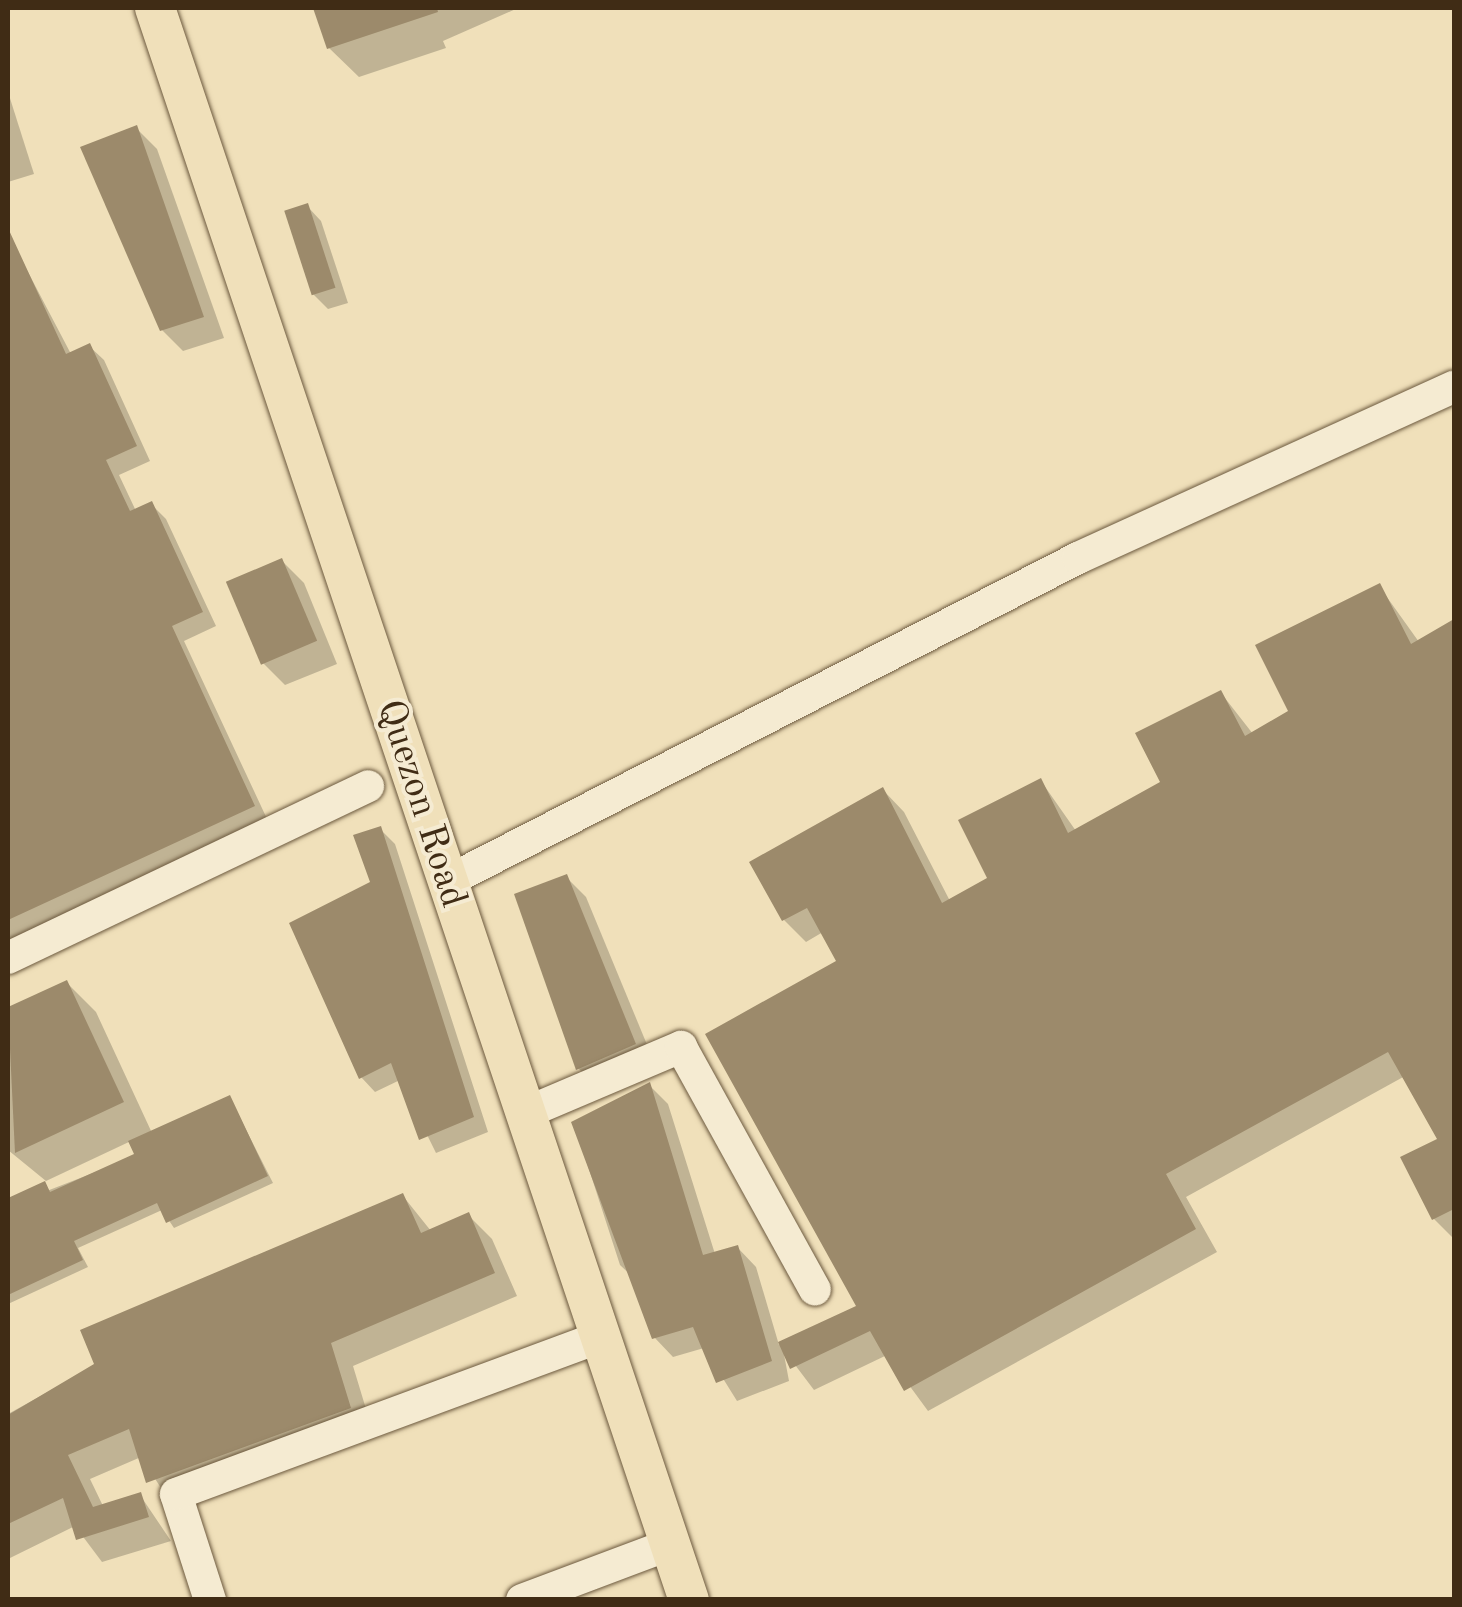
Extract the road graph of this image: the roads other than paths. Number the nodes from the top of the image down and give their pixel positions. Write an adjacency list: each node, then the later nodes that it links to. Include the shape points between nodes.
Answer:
1 (155, 8): 4 (main road, Quezon Road)
2 (1454, 387): 4 (lane, via 1078,558)
3 (368, 786): 5 (lane)
4 (446, 882): 6 (main road, Quezon Road)
5 (8, 958)
6 (523, 1114): 7 (lane, via 681,1047); 8 (main road, Quezon Road)
7 (815, 1290)
8 (598, 1338): 9 (main road, Quezon Road); 10 (lane, via 176,1494)
9 (668, 1546): 11 (lane); 12 (main road, Quezon Road)
10 (210, 1600)
11 (522, 1600)
12 (688, 1600)

